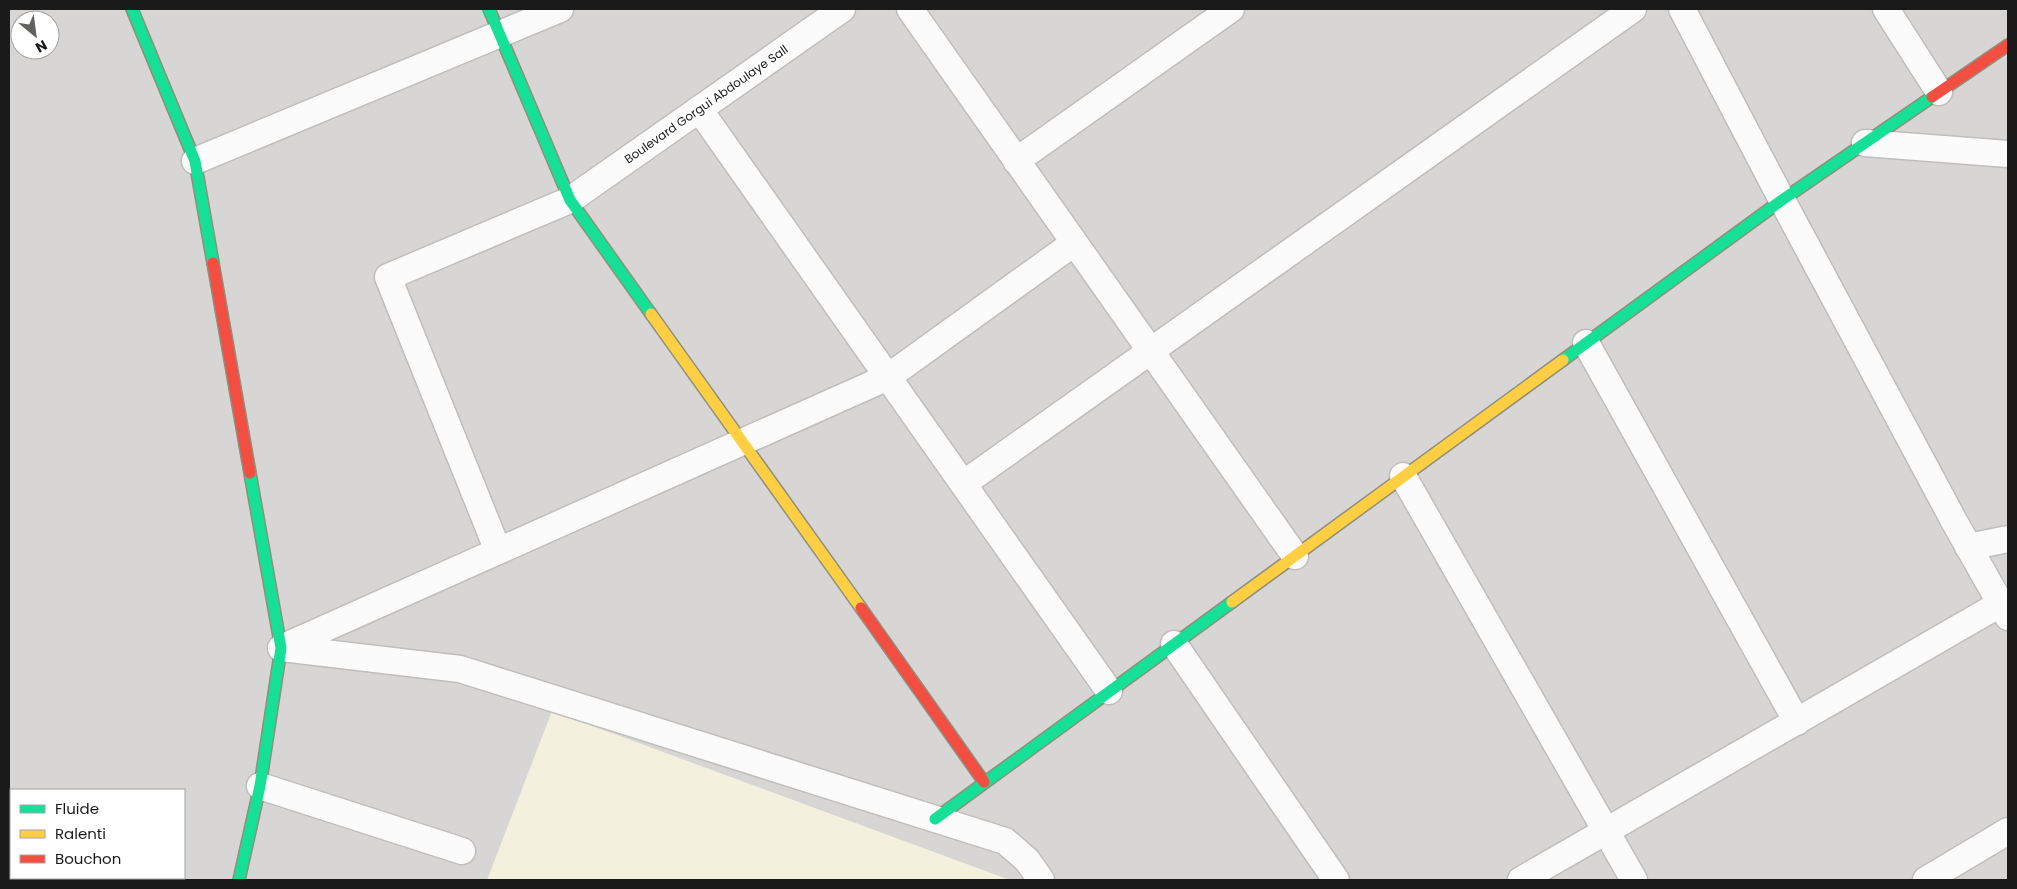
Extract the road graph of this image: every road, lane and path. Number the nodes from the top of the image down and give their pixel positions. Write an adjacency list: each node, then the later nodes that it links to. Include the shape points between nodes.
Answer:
1 (132, 9): 16 (street)
2 (489, 9): 10 (street)
3 (560, 9): 10 (street)
4 (842, 9): 13 (street, Boulevard Gorgui Abdoulaye Sall)
5 (910, 9): 17 (street)
6 (1231, 9): 17 (street)
7 (1633, 9): 22 (street)
8 (1682, 9): 19 (street)
9 (1886, 9): 12 (street)
10 (501, 34): 16 (street); 18 (street)
11 (2008, 45): 12 (street)
12 (1939, 92): 14 (street)
13 (699, 109): 18 (street, Boulevard Gorgui Abdoulaye Sall); 23 (street)
14 (1865, 143): 15 (street); 19 (street)
15 (2008, 154)
16 (195, 161): 33 (street)
17 (1016, 161): 20 (street)
18 (570, 200): 24 (street); 29 (street, Boulevard Gorgui Abdoulaye Sall, via 388,277)
19 (1782, 200): 21 (street); 28 (street)
20 (1074, 243): 22 (street); 23 (street)
21 (1586, 344): 25 (street); 35 (street)
22 (1151, 351): 26 (street); 30 (street)
23 (888, 376): 24 (street); 26 (street)
24 (742, 442): 29 (street); 36 (street)
25 (1403, 476): 30 (street); 39 (street)
26 (963, 484): 34 (street)
27 (2008, 538): 28 (street)
28 (1968, 547): 31 (street)
29 (498, 551): 33 (street)
30 (1295, 556): 32 (street)
31 (2004, 611): 35 (street)
32 (1174, 644): 34 (street); 44 (street)
33 (281, 648): 37 (street); 38 (street, via 460,669)
34 (1109, 691): 36 (street)
35 (1796, 722): 39 (street)
36 (984, 782): 38 (street)
37 (260, 786): 41 (street); 42 (street)
38 (934, 819): 43 (street, via 1005,841 1027,860)
39 (1606, 831): 45 (street); 46 (street)
40 (2008, 831): 47 (street)
41 (462, 851)
42 (239, 880)
43 (1041, 880)
44 (1336, 880)
45 (1521, 880)
46 (1634, 880)
47 (1926, 880)

